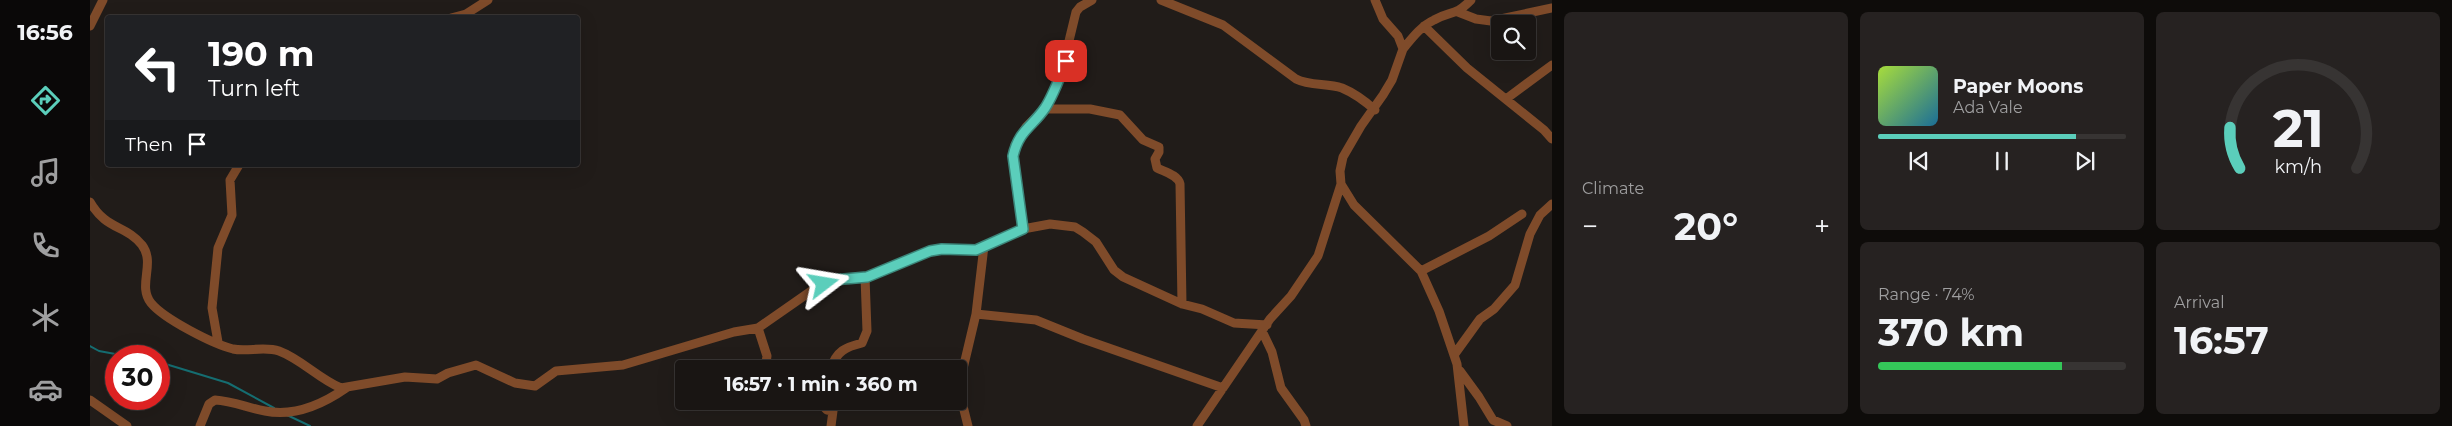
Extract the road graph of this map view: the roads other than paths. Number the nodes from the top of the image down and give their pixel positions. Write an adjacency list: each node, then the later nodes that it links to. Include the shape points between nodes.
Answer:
1 (103, 0): 10 (street)
2 (488, 0): 9 (street)
3 (1092, 0): 15 (street, via 1076,12 1066,61)
4 (1161, 0): 16 (street, via 1223,25 1296,79 1341,88)
5 (1376, 0): 12 (street, via 1383,19 1393,28)
6 (1471, 0): 8 (street)
7 (1552, 8): 8 (street, via 1491,21)
8 (1458, 12): 11 (street)
9 (462, 15)
10 (90, 26)
11 (1424, 26): 12 (street); 14 (street, via 1467,68)
12 (1403, 49): 16 (street, via 1392,80)
13 (1552, 66): 14 (street)
14 (1506, 99): 17 (street)
15 (1044, 109): 23 (street, via 1026,127 1015,145 1013,156); 27 (street, via 1090,109 1120,115 1143,140 1159,147 1155,159 1157,168 1171,174 1180,184)
16 (1374, 110): 19 (street, via 1343,157)
17 (1552, 139)
18 (238, 167): 31 (street, via 230,180 232,215 218,248 212,308)
19 (1341, 184): 25 (street, via 1354,205); 30 (street, via 1318,256)
20 (90, 202): 31 (street, via 106,223 134,237 147,254 144,288 152,304 172,322)
21 (1552, 204): 32 (street, via 1540,216 1530,234 1515,285 1494,309 1480,319)
22 (1522, 214): 25 (street, via 1489,236)
23 (1023, 229): 24 (street); 27 (street, via 1050,224 1075,227 1096,242 1114,270 1123,277)
24 (984, 246): 26 (street, via 976,250 930,251); 28 (street)
25 (1421, 271): 32 (street)
26 (865, 277): 29 (street, via 833,280 814,289); 34 (street, via 865,339 845,348)
27 (1182, 304): 30 (street, via 1234,323)
28 (976, 314): 37 (street, via 1036,320); 43 (street, via 962,373 961,398)
29 (758, 328): 33 (street); 36 (street, via 623,365 556,371 535,386 515,383 476,365 437,379 405,377)
30 (1264, 328): 37 (street); 45 (street, via 1281,388)
31 (218, 342): 36 (street, via 232,348 281,352 334,385)
32 (1454, 355): 35 (street)
33 (766, 360)
34 (835, 360)
35 (1458, 369): 46 (street); 47 (street, via 1493,420)
36 (346, 388): 41 (street, via 323,403 283,413 215,400)
37 (1224, 388): 44 (street)
38 (90, 400): 40 (street)
39 (828, 410): 42 (street, via 834,411)
40 (127, 426)
41 (200, 426)
42 (832, 426)
43 (968, 426)
44 (1196, 426)
45 (1306, 426)
46 (1464, 426)
47 (1507, 426)

